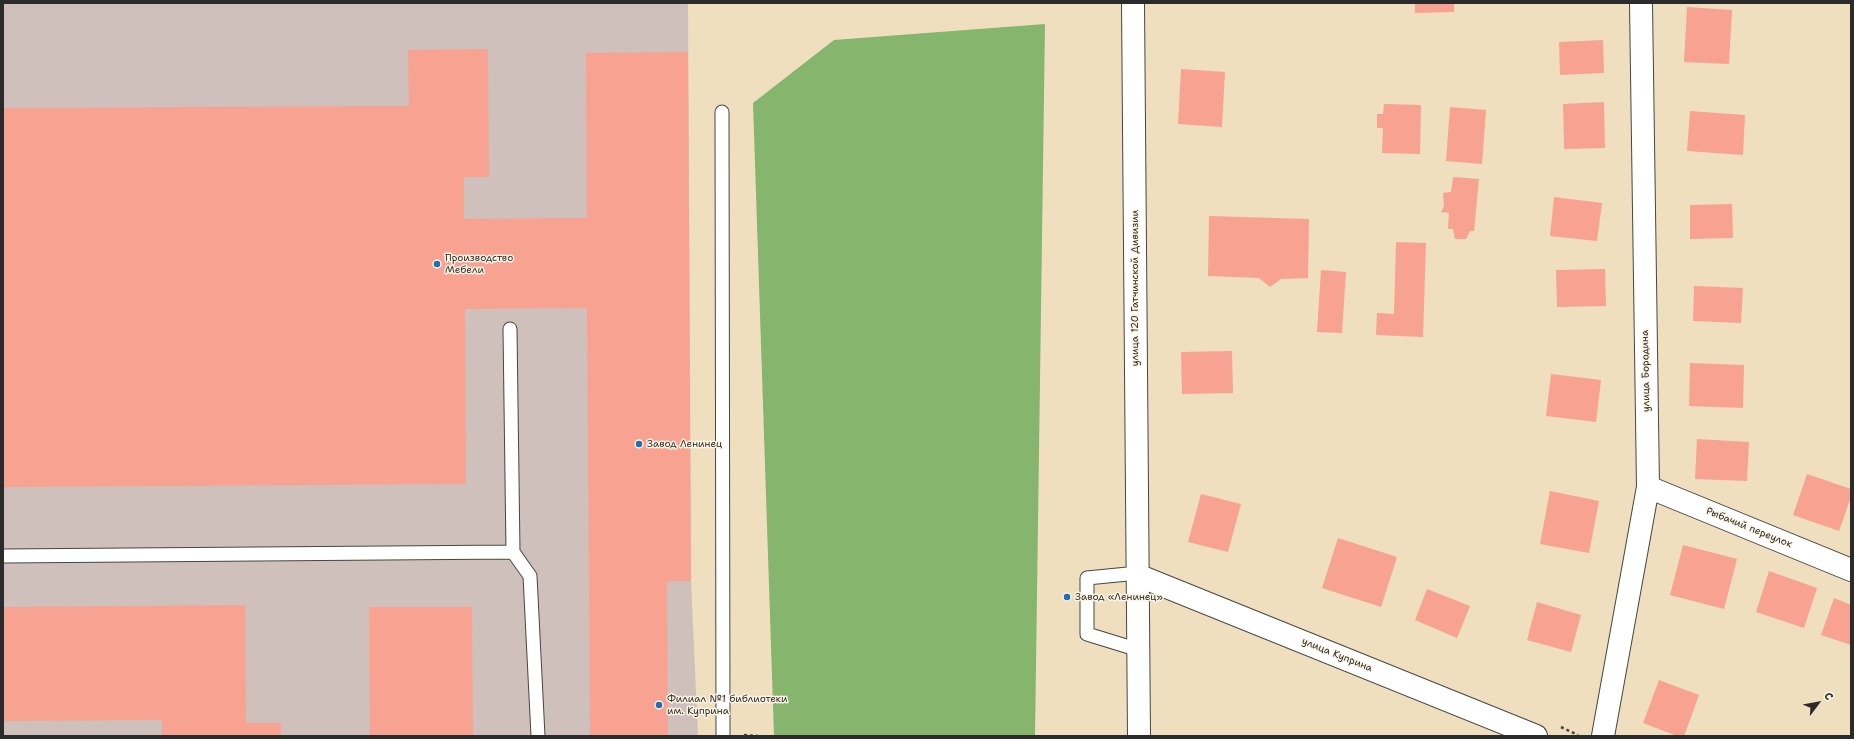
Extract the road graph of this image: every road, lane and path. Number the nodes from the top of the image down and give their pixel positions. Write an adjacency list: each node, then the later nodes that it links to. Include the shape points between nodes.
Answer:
1 (1133, 3): 9 (street, улица 120 Гатчинской Дивизии)
2 (1641, 3): 5 (street, улица Бородина)
3 (722, 112): 12 (lane)
4 (510, 329): 6 (lane)
5 (1648, 487): 8 (street, Рыбачий переулок); 15 (street, улица Бородина)
6 (513, 552): 7 (lane); 11 (lane, via 530,576)
7 (3, 556)
8 (1851, 570)
9 (1138, 574): 10 (street, улица 120 Гатчинской Дивизии); 10 (lane, via 1087,578 1087,634); 14 (street, улица Куприна)
10 (1139, 650): 13 (street, улица 120 Гатчинской Дивизии)
11 (538, 736)
12 (723, 736)
13 (1139, 736)
14 (1536, 736)
15 (1603, 736)

